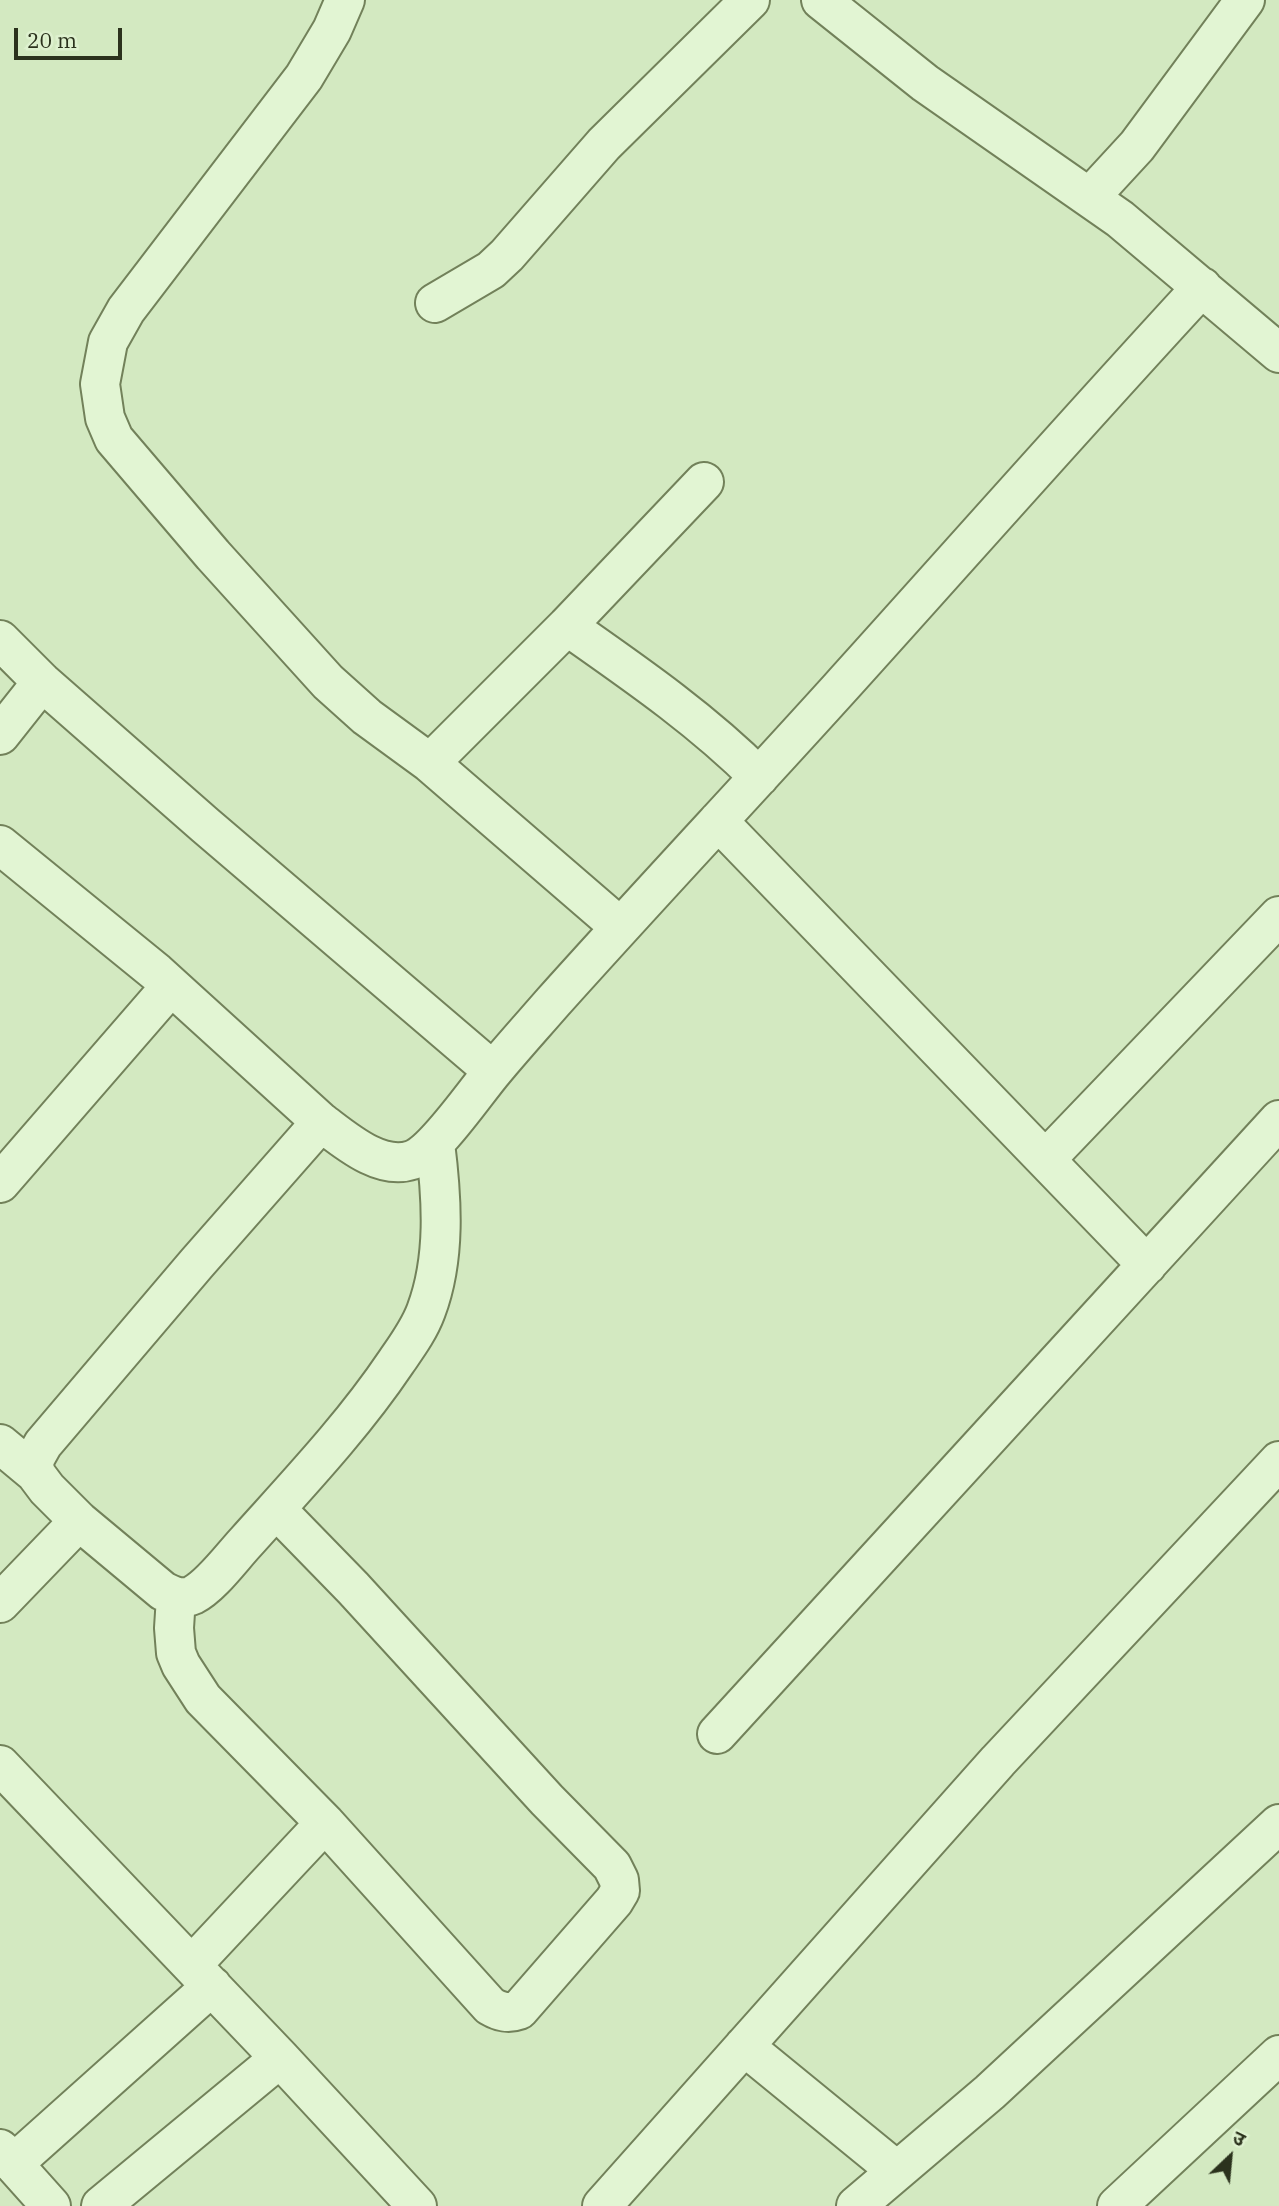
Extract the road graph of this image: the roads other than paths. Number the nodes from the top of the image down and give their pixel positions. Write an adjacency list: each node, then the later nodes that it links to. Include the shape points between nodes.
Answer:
1 (345, 0): 14 (street, via 304,77 126,310 108,342 100,384 104,418 114,439 213,555 328,682)
2 (750, 0): 7 (street, via 604,144 491,271)
3 (1245, 0): 5 (street, via 1137,146)
4 (838, 4): 5 (street, via 925,83)
5 (1090, 197): 6 (street)
6 (1202, 287): 8 (street); 15 (street)
7 (435, 303)
8 (1279, 354)
9 (704, 482): 10 (street)
10 (567, 626): 14 (street); 15 (street, via 676,702)
11 (0, 640): 12 (street)
12 (42, 682): 13 (street); 21 (street)
13 (0, 735)
14 (429, 762): 19 (street)
15 (759, 777): 16 (street)
16 (718, 821): 19 (street); 25 (street)
17 (6, 864): 20 (street)
18 (1279, 915): 25 (street)
19 (620, 927): 21 (street)
20 (171, 986): 23 (street); 26 (street)
21 (493, 1071): 24 (street)
22 (1279, 1120): 27 (street)
23 (321, 1122): 24 (street, via 369,1155 396,1163 415,1160); 30 (street, via 43,1444 34,1460)
24 (435, 1143): 31 (street, via 440,1236 426,1311 376,1392)
25 (1046, 1159): 27 (street)
26 (0, 1184)
27 (1147, 1265): 35 (street)
28 (0, 1444): 30 (street)
29 (1279, 1461): 40 (street, via 1055,1700)
30 (35, 1473): 32 (street)
31 (276, 1508): 33 (street, via 208,1583 192,1595); 37 (street, via 612,1866 620,1891 519,2010 500,2011 490,2006)
32 (79, 1521): 33 (street); 34 (street)
33 (176, 1597): 37 (street, via 176,1653 203,1699)
34 (0, 1603)
35 (717, 1734)
36 (0, 1765): 39 (street)
37 (325, 1823): 39 (street)
38 (1279, 1824): 44 (street, via 1001,2082)
39 (202, 1976): 42 (street); 43 (street)
40 (744, 2046): 44 (street); 48 (street)
41 (1279, 2055): 50 (street)
42 (280, 2058): 45 (street); 47 (street)
43 (7, 2157): 46 (street)
44 (897, 2171): 49 (street)
45 (405, 2202)
46 (51, 2206)
47 (101, 2206)
48 (602, 2206)
49 (856, 2206)
50 (1116, 2206)

